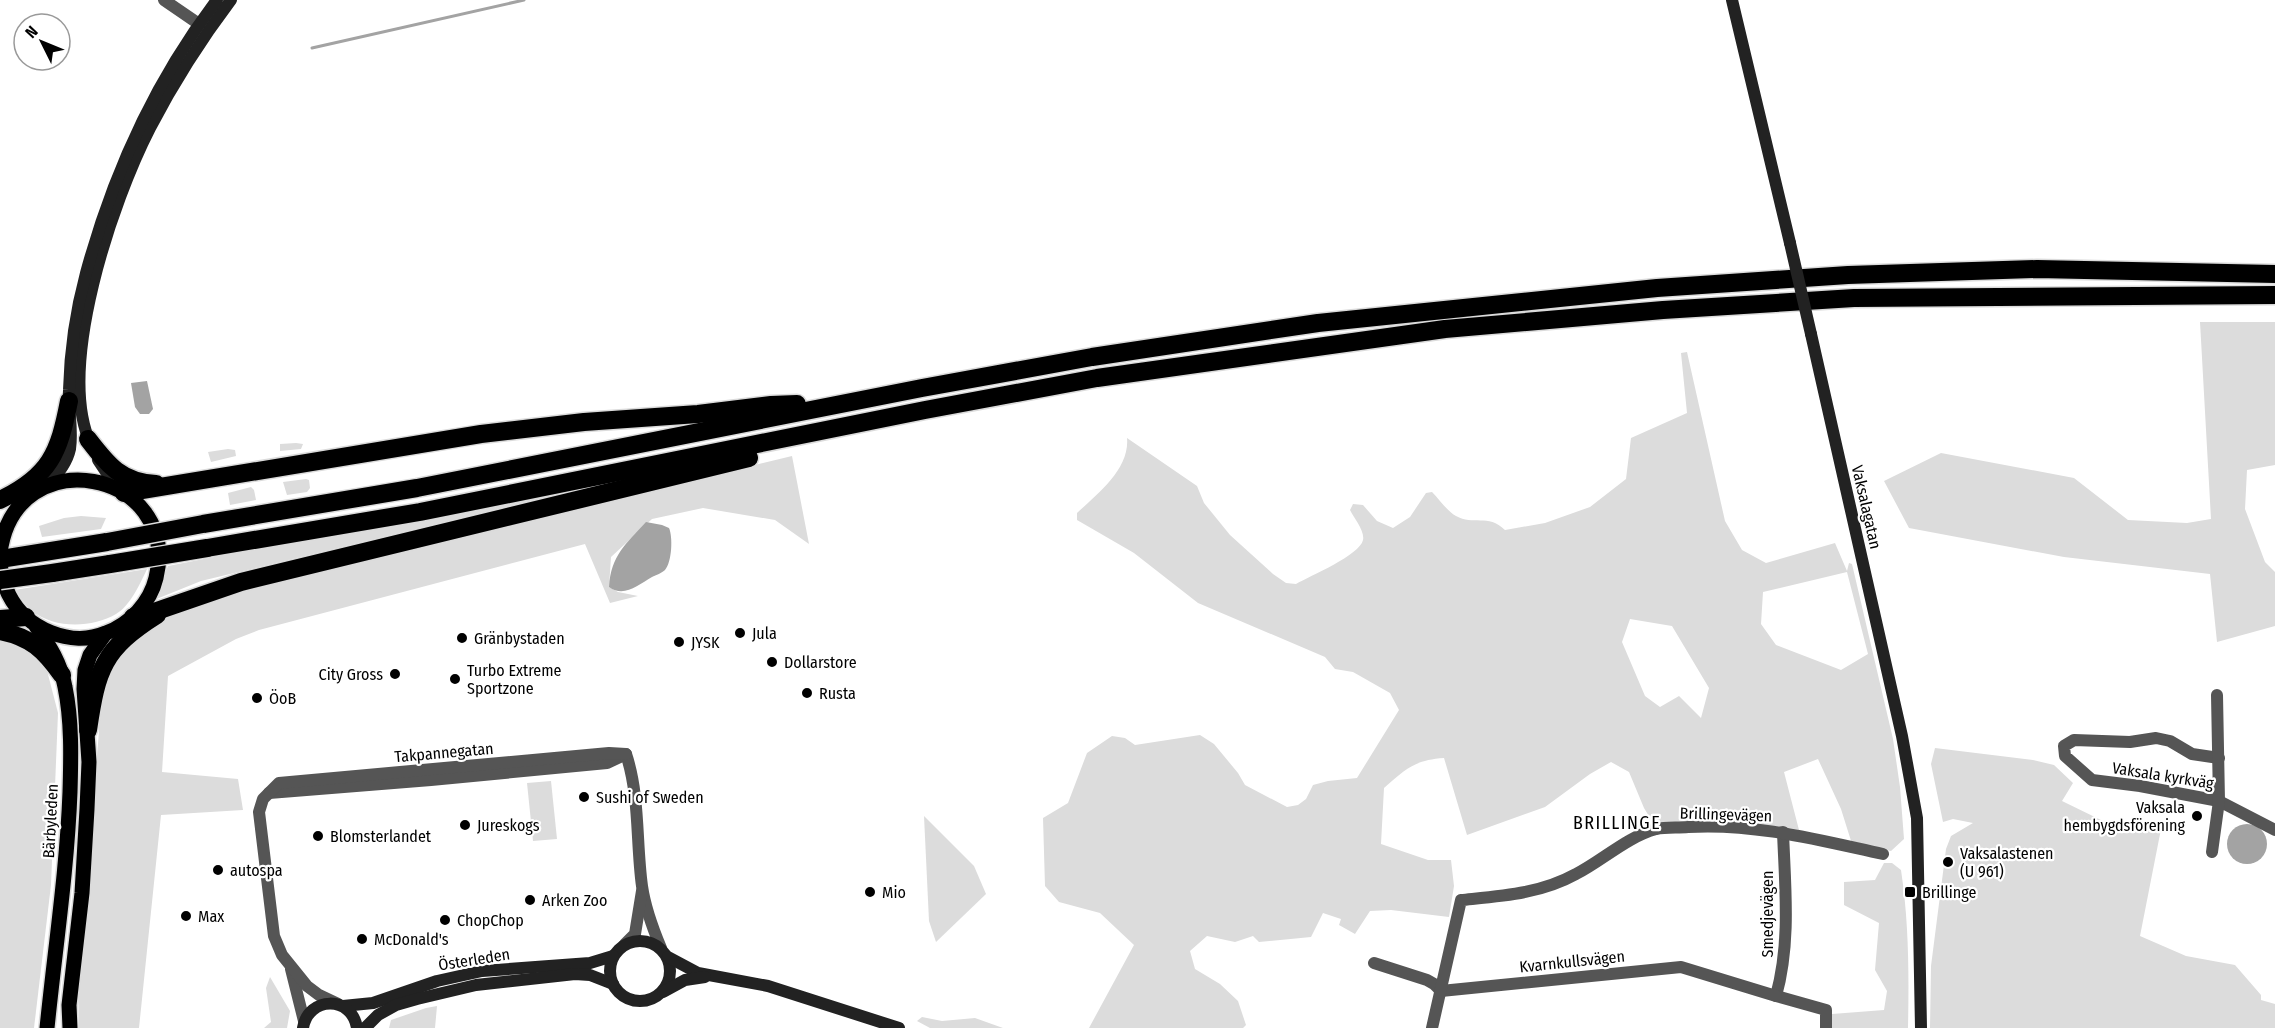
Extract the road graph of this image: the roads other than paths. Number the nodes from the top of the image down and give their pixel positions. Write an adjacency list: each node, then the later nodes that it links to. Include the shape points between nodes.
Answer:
1 (164, 0): 5 (street)
2 (217, 0): 5 (main road)
3 (231, 0): 11 (main road, via 185,64 149,129 113,218 89,303 80,361 81,413)
4 (1732, 0): 57 (main road, Vaksalagatan, bridge, via 1902,736 1917,818)
5 (199, 24): 8 (main road, via 165,76 115,181 86,273 71,356)
6 (2275, 273): 9 (highway, via 2037,269 1848,275 1658,288 1232,335)
7 (2275, 296): 10 (highway, via 1854,298 1663,310 1445,329 1238,357)
8 (69, 401): 12 (main road, via 70,448 61,470); 16 (highway, via 53,457 38,476)
9 (838, 404): 13 (highway, via 771,405 481,434); 19 (highway, bridge, via 417,488)
10 (925, 410): 21 (highway, bridge, via 420,512); 22 (highway, via 894,426 331,559)
11 (88, 439): 13 (highway, via 103,459 124,476); 14 (main road, via 105,473)
12 (49, 484): 14 (main road, via 80,478); 15 (main road)
13 (179, 485): 14 (highway)
14 (120, 490): 23 (main road, via 148,519 158,546 154,586)
15 (33, 494): 17 (highway); 18 (main road, via 15,511 5,528)
16 (0, 500)
17 (0, 506)
18 (0, 553)
19 (0, 559)
20 (0, 565): 25 (main road, Bärbyleden, via 9,596)
21 (0, 580)
22 (175, 604): 23 (highway); 30 (highway, via 134,631 107,658 98,674)
23 (133, 617): 27 (main road)
24 (0, 619): 25 (highway)
25 (30, 621): 27 (main road, via 60,636 79,639); 28 (main road, Bärbyleden, via 49,645)
26 (0, 631): 28 (highway, via 30,641 45,652)
27 (105, 634): 30 (main road, via 85,670)
28 (62, 675): 50 (main road, Bärbyleden, via 70,721 69,807 64,890)
29 (2217, 695): 31 (street, Vaksala kyrkväg)
30 (88, 730): 51 (main road, via 82,893 69,1005)
31 (2219, 758): 32 (street, Vaksala kyrkväg); 32 (street, Vaksala kyrkväg, via 2192,754 2156,738 2074,741 2064,746 2066,756 2092,780)
32 (2219, 801): 33 (street, Vaksala kyrkväg); 35 (street, Vaksala kyrkväg)
33 (2275, 830)
34 (1783, 832): 36 (street, Brillingevägen); 45 (street, Brillingevägen, via 1740,827 1656,829 1574,876 1540,890 1461,900); 47 (street, Smedjevägen, via 1786,944)
35 (2212, 852)
36 (1883, 854)
37 (642, 887): 38 (street, Takpannegatan, via 635,934); 39 (street, Takpannegatan, via 654,933); 42 (street, Takpannegatan, via 632,772 626,754 279,783 263,799 259,812 274,936)
38 (625, 944): 39 (main road, via 645,940); 40 (main road)
39 (664, 952): 43 (main road, via 698,973); 46 (main road, via 671,974)
40 (613, 956): 44 (main road, via 609,970); 48 (main road, Österleden, via 590,963 482,971 372,1003)
41 (1374, 963): 45 (street, via 1427,980)
42 (291, 968): 48 (street, Takpannegatan, via 319,995); 49 (street, Takpannegatan)
43 (712, 976): 46 (main road, via 685,980); 54 (main road, via 768,986)
44 (613, 984): 46 (main road, via 619,993 635,1001 646,1001); 53 (main road, Österleden, via 575,974 476,985 396,1005)
45 (1441, 991): 47 (street, Kvarnkullsvägen, via 1681,967); 55 (street, Brillingevägen)
46 (662, 993)
47 (1776, 996): 56 (street, via 1826,1010)
48 (341, 1005): 49 (main road, Österleden, via 318,1006 309,1012); 52 (main road, via 353,1016)
49 (303, 1026)
50 (47, 1028)
51 (70, 1028)
52 (357, 1028)
53 (364, 1028)
54 (899, 1028)
55 (1432, 1028)
56 (1826, 1028)
57 (1921, 1028)

